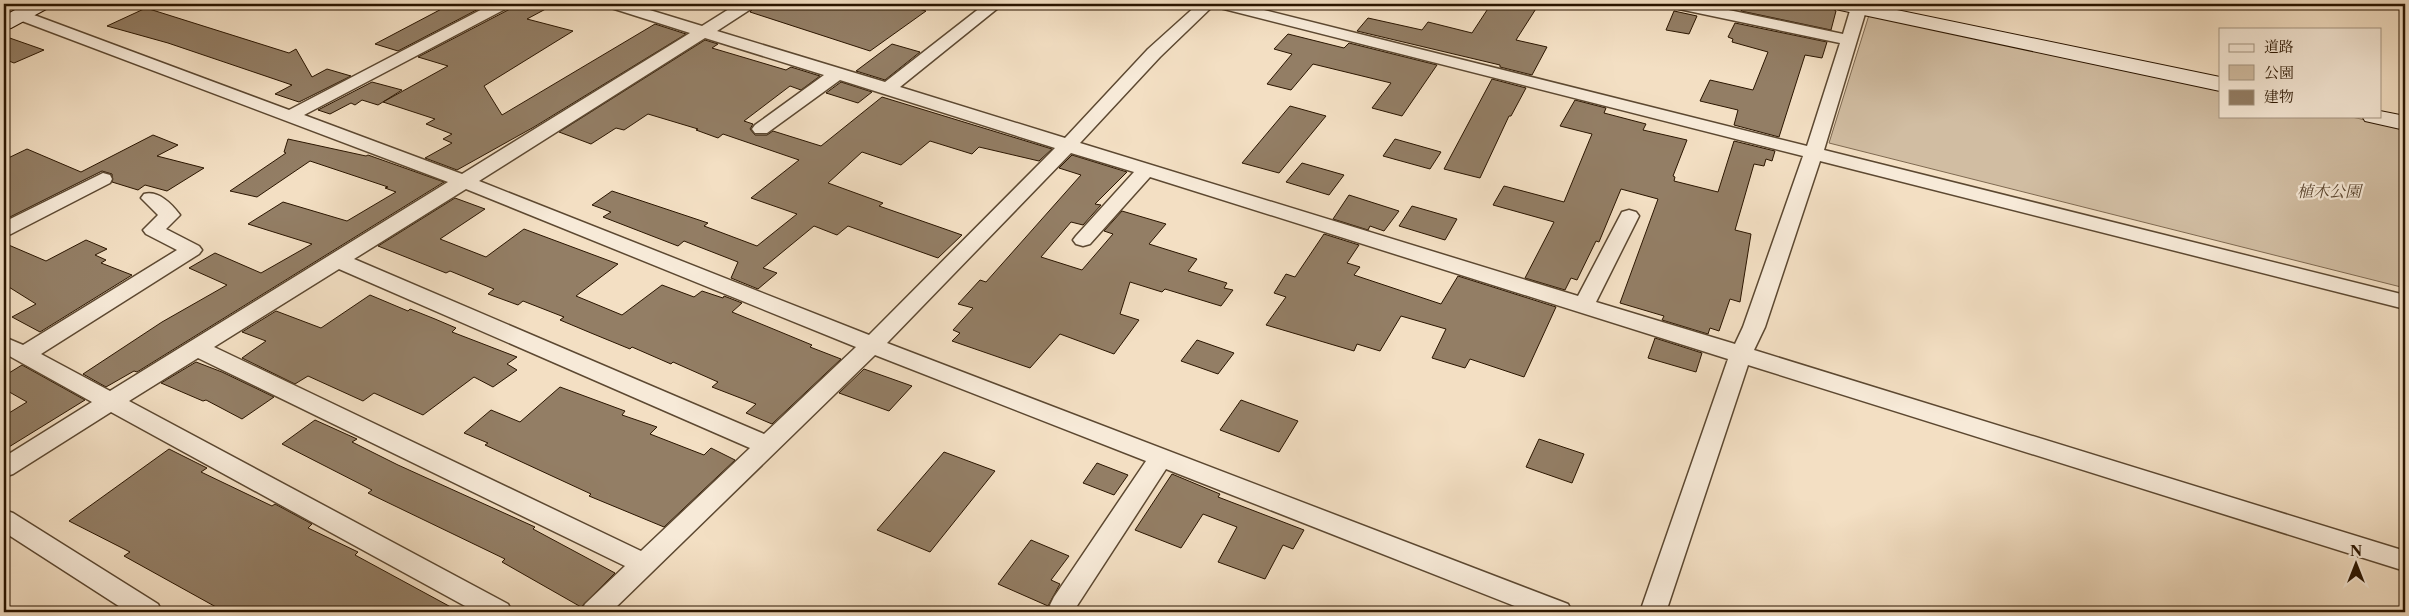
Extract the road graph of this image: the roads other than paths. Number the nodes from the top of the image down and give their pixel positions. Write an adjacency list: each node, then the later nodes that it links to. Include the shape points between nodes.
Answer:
1 (41, 4): 10 (street)
2 (503, 4): 16 (street)
3 (614, 4): 11 (street)
4 (748, 4): 11 (street)
5 (995, 4): 15 (street)
6 (1207, 4): 20 (street, via 1154,53)
7 (1222, 4): 21 (street)
8 (1679, 4): 12 (street)
9 (1853, 5): 12 (street); 14 (street)
10 (12, 20): 16 (street)
11 (704, 32): 13 (street); 24 (street)
12 (1849, 40): 21 (street)
13 (838, 73): 15 (street); 19 (street)
14 (2219, 84)
15 (887, 89): 20 (street)
16 (290, 116): 24 (street)
17 (2382, 118): 18 (street)
18 (2405, 123)
19 (761, 129)
20 (1068, 145): 22 (street); 33 (street)
21 (1814, 152): 30 (street); 35 (street, via 1754,327)
22 (1147, 170): 28 (street); 31 (street)
23 (103, 179): 27 (street)
24 (463, 181): 29 (street); 33 (street)
25 (151, 198): 36 (street, via 170,215 153,230 192,250)
26 (1629, 216): 31 (street)
27 (4, 230)
28 (1083, 240)
29 (337, 260): 34 (street); 38 (street)
30 (2405, 302)
31 (1584, 305): 35 (street)
32 (4, 344): 36 (street)
33 (872, 345): 38 (street); 39 (street)
34 (197, 348): 37 (street); 43 (street)
35 (1741, 354): 42 (street); 49 (street)
36 (23, 355): 37 (street)
37 (109, 403): 40 (street); 46 (street)
38 (767, 445): 43 (street)
39 (1161, 458): 44 (street); 48 (street)
40 (4, 468)
41 (4, 520): 45 (street)
42 (2405, 561)
43 (644, 564): 47 (street)
44 (1063, 605)
45 (149, 612)
46 (499, 612)
47 (594, 612)
48 (1559, 612)
49 (1653, 612)

